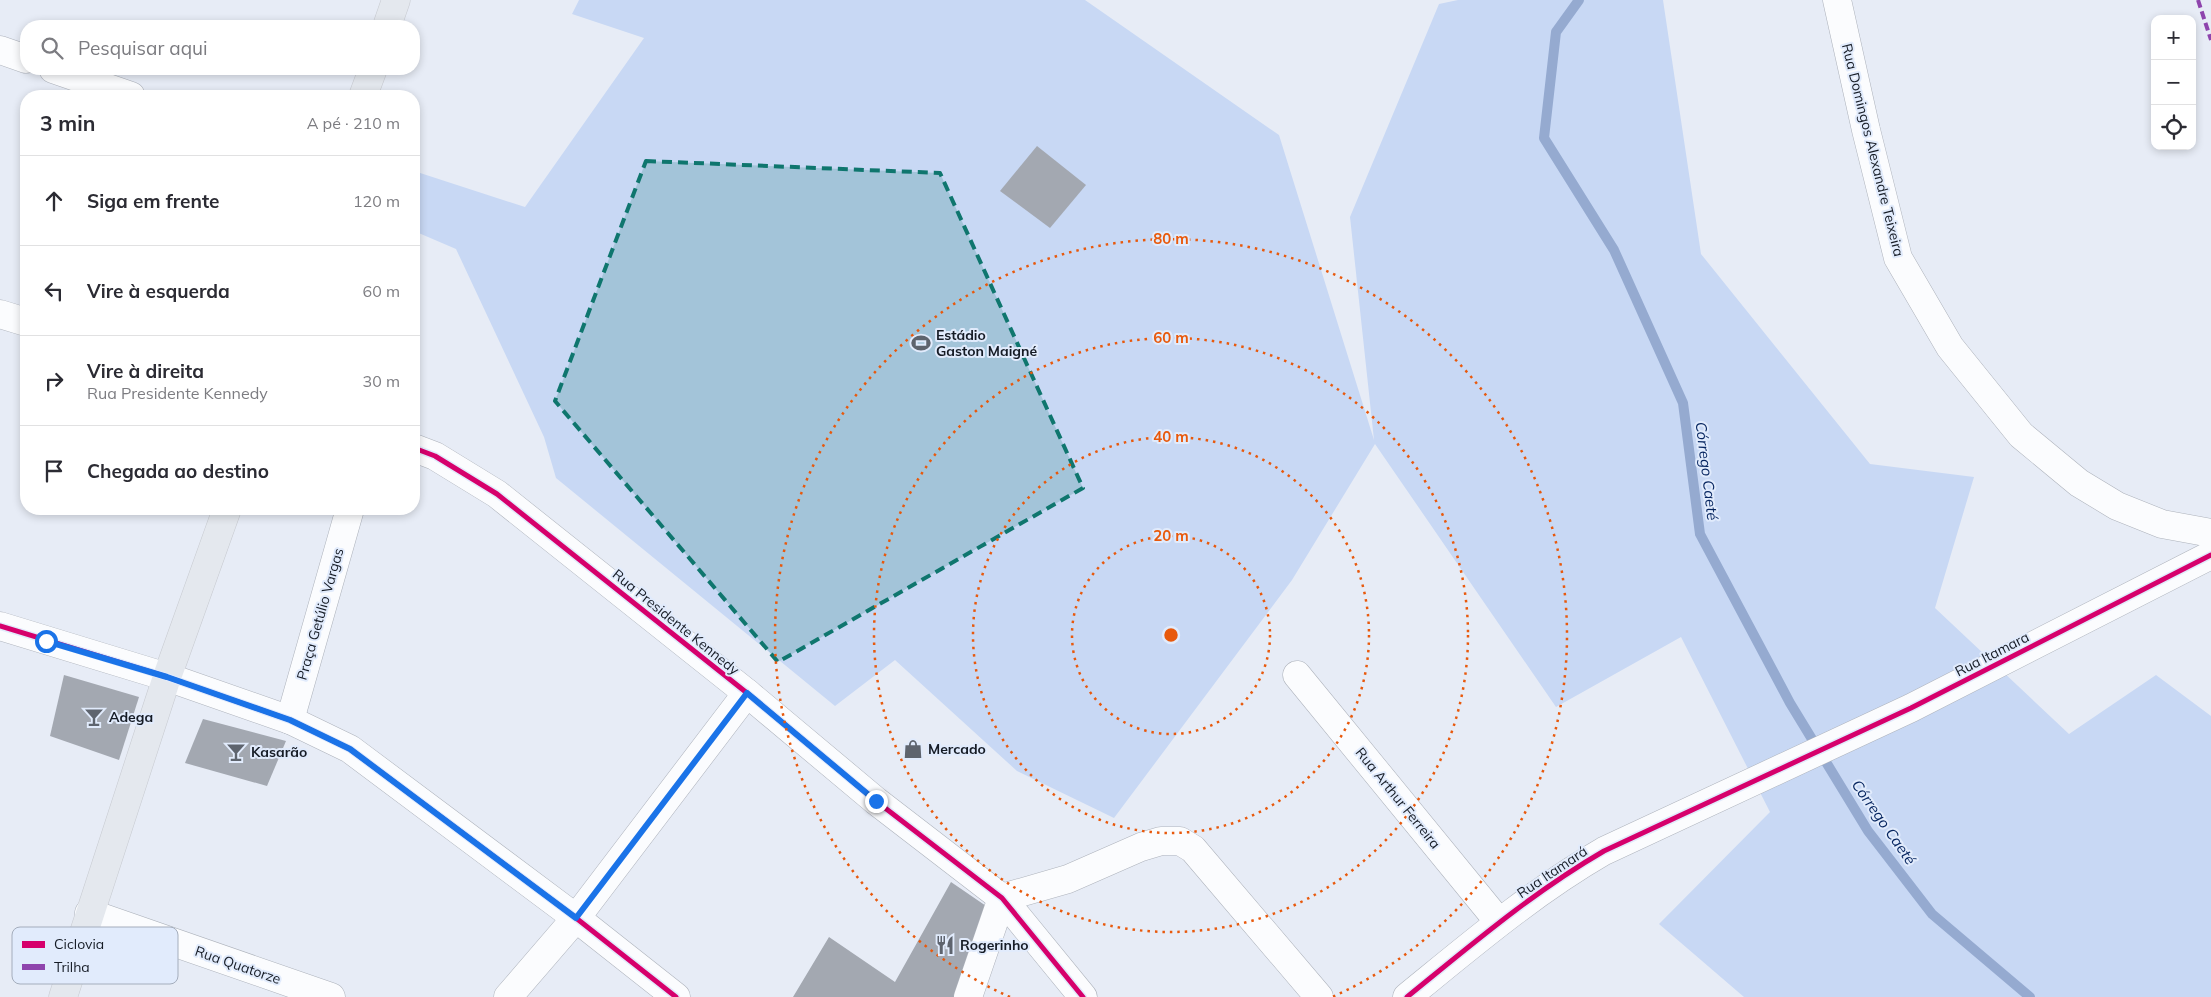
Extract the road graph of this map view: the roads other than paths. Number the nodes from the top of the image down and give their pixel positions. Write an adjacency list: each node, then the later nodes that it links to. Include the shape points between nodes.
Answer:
1 (396, 0): 3 (main road)
2 (1837, 0): 15 (street, Rua Domingos Alexandre Teixeira, via 1898,258 1950,347 2021,436 2079,483 2117,506 2162,524)
3 (390, 20)
4 (0, 50): 5 (street)
5 (20, 57)
6 (70, 75): 8 (street)
7 (371, 75): 9 (main road)
8 (114, 90)
9 (366, 90)
10 (0, 314): 11 (street)
11 (20, 320)
12 (420, 450): 20 (street, Rua Presidente Kennedy, via 497,494)
13 (225, 515): 19 (main road)
14 (348, 515): 21 (street, Praça Getúlio Vargas)
15 (2211, 533)
16 (2211, 555): 22 (street, Rua Itamara, via 1911,708)
17 (0, 626): 19 (street)
18 (1297, 675): 26 (street, Rua Arthur Ferreira)
19 (167, 677): 21 (street); 24 (main road)
20 (747, 693): 23 (street, Rua Presidente Kennedy, via 876,801); 25 (street)
21 (290, 720): 25 (street, via 350,749)
22 (1781, 766): 26 (street, Rua Itamará, via 1604,851 1571,870)
23 (1002, 898): 35 (street); 36 (street, Rua Presidente Kennedy); 37 (street, via 1068,879 1141,847 1162,841 1180,842 1193,849)
24 (89, 913): 27 (main road); 28 (street, Rua Quatorze)
25 (576, 918): 33 (street); 34 (street)
26 (1499, 922): 38 (street, Rua Itamará)
27 (85, 927)
28 (129, 927)
29 (178, 944): 32 (street, Rua Quatorze)
30 (67, 984): 31 (main road)
31 (63, 997)
32 (330, 997)
33 (508, 997)
34 (676, 997)
35 (968, 997)
36 (1083, 997)
37 (1318, 997)
38 (1407, 997)

